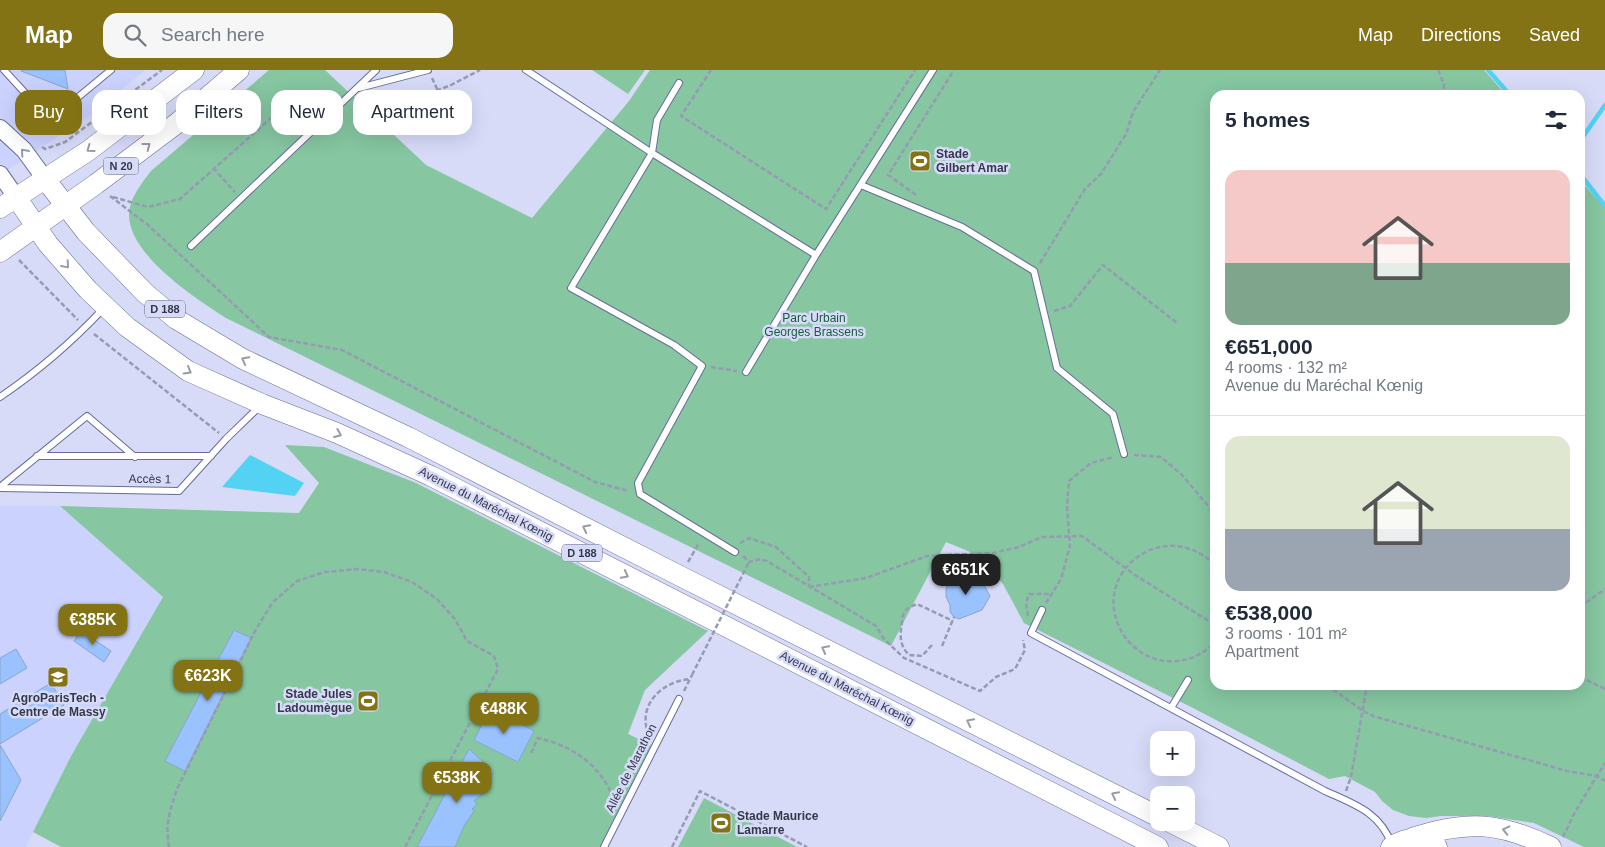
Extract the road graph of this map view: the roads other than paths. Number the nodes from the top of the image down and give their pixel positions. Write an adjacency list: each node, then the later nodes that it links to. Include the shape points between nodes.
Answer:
1 (4, 70): 2 (lane, via 26,94 47,103 71,103)
2 (111, 70)
3 (194, 70): 14 (main road, N 20, one-way to 14, via 88,151)
4 (239, 70): 17 (main road, N 20, one-way to 4, via 176,124)
5 (376, 70): 10 (lane)
6 (428, 70): 10 (lane)
7 (526, 70): 12 (lane)
8 (933, 70): 15 (lane)
9 (678, 83): 12 (lane, via 657,120)
10 (358, 89): 19 (lane)
11 (0, 128): 14 (street, one-way to 11, via 24,150)
12 (652, 153): 21 (lane); 31 (lane, via 571,288 674,345 702,366 638,483 640,494)
13 (0, 174): 16 (street)
14 (45, 179): 16 (main road); 17 (main road, Avenue du Maréchal Kœnig / D 188)
15 (860, 186): 21 (lane); 26 (lane, via 962,227 1034,272 1057,368 1113,414)
16 (8, 202): 18 (main road, Avenue du Maréchal Kœnig / D 188)
17 (65, 206): 18 (main road, N 20); 36 (main road, Avenue du Maréchal Kœnig / D 188, one-way to 17, via 417,441 243,359 176,319 145,293)
18 (36, 226): 20 (main road); 22 (main road, Avenue du Maréchal Kœnig / D 188, one-way to 22, via 48,244)
19 (191, 246)
20 (7, 254)
21 (816, 255): 23 (lane)
22 (105, 306): 24 (lane, via 30,376); 25 (main road, Avenue du Maréchal Kœnig / D 188, one-way to 25, via 127,327 188,371)
23 (746, 372)
24 (0, 397)
25 (262, 404): 28 (lane, Accès 1); 41 (main road, Avenue du Maréchal Kœnig / D 188, one-way to 41, via 337,433 431,476)
26 (1124, 454)
27 (37, 456): 29 (lane); 29 (lane, Accès 1, via 87,416); 30 (lane, Accès 1)
28 (211, 456): 29 (lane); 30 (lane, Accès 1, via 179,491)
29 (135, 457)
30 (0, 487)
31 (734, 550)
32 (1042, 610): 35 (lane, via 1031,633)
33 (1188, 680): 35 (lane)
34 (679, 699): 40 (lane, Allée de Marathon)
35 (1170, 708): 42 (lane, via 1371,813 1388,836)
36 (1150, 812)
37 (1189, 831): 39 (main road)
38 (1412, 838): 42 (main road); 43 (main road); 44 (main road, one-way to 38, via 1525,834 1481,826 1460,826)
39 (1220, 846)
40 (604, 847)
41 (1158, 847)
42 (1390, 847)
43 (1437, 847)
44 (1551, 847)

